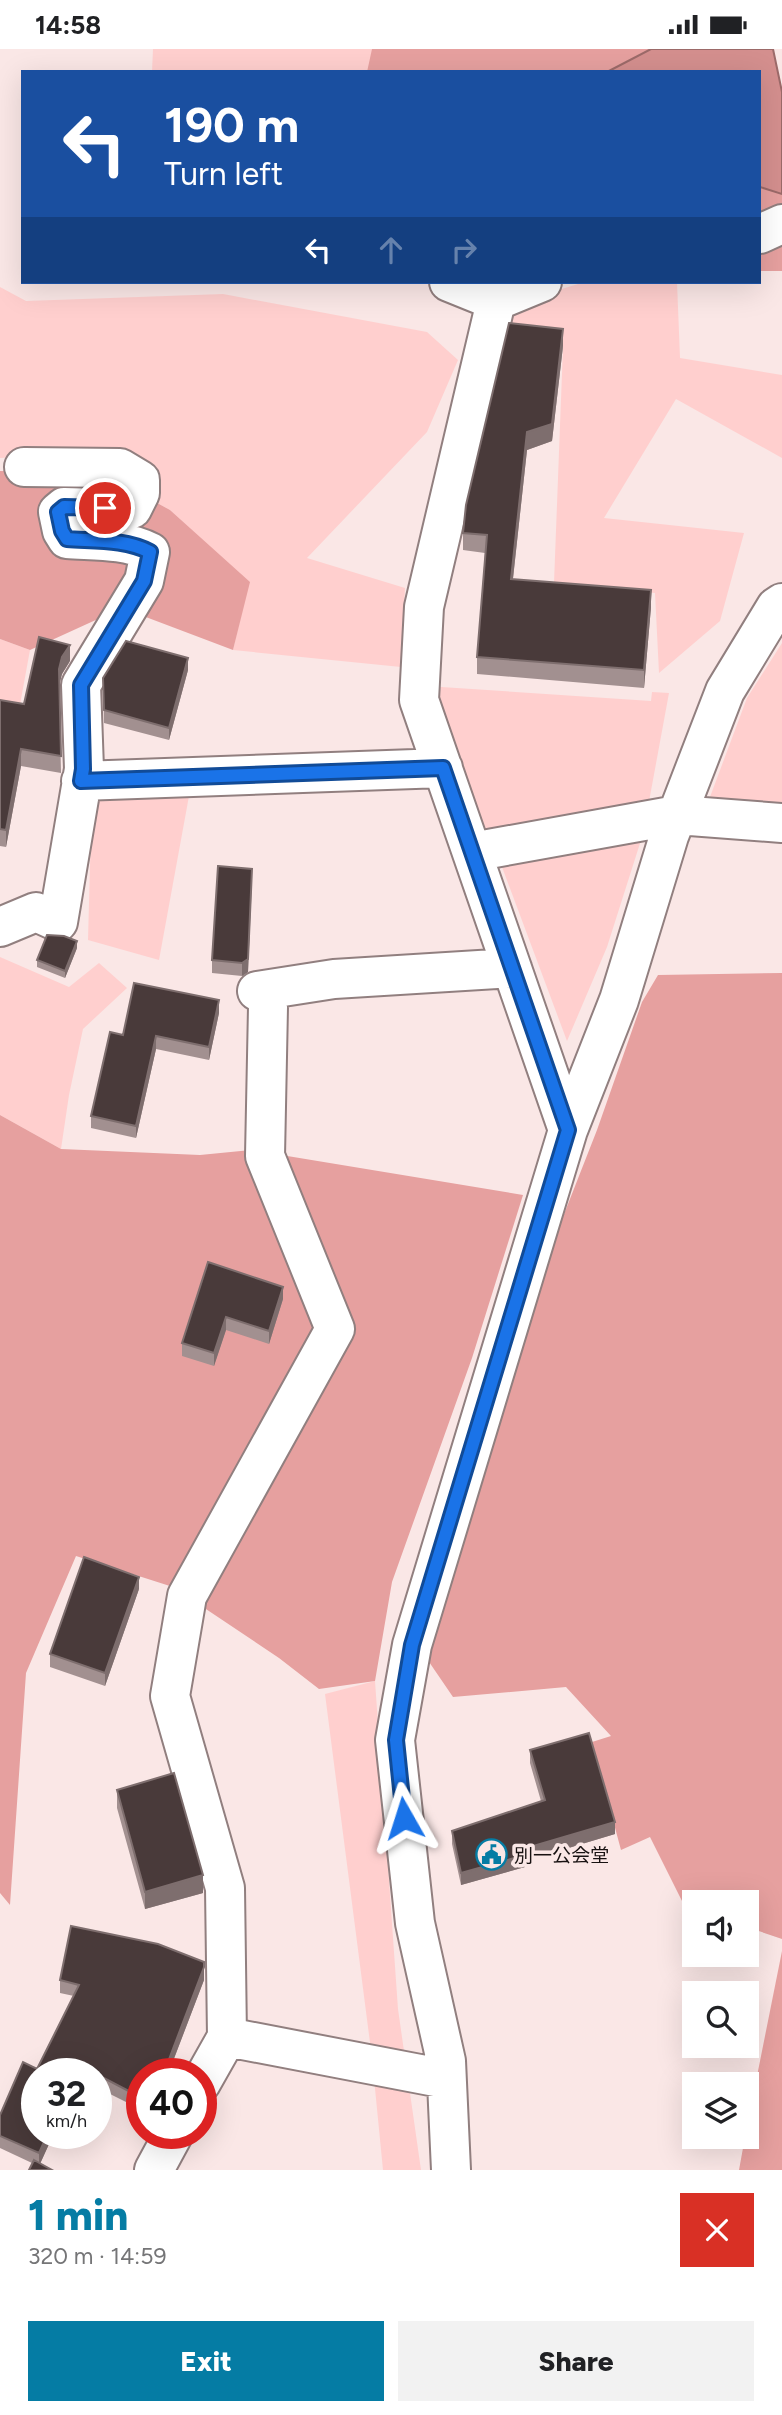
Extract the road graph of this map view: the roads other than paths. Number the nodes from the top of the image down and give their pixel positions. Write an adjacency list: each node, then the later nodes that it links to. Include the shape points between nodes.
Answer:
1 (782, 224): 2 (street)
2 (761, 234)
3 (522, 284): 4 (street)
4 (474, 289): 7 (street, via 424,607 419,700)
5 (24, 467): 8 (street, via 120,468 140,480 132,509 64,507 58,512 67,539 128,544 150,552 144,581 81,685)
6 (782, 603): 9 (street, via 725,691)
7 (443, 768): 8 (street); 11 (street)
8 (81, 781): 12 (street, via 58,922 36,912)
9 (677, 815): 10 (street); 11 (street); 14 (street, via 619,1000)
10 (782, 823)
11 (472, 852): 13 (street)
12 (0, 926)
13 (512, 968): 14 (street); 15 (street, via 334,979 263,999 265,1156 335,1329 187,1596 170,1696 225,1888)
14 (568, 1130): 17 (street, via 412,1645 396,1740 415,1923 446,2061)
15 (227, 2036): 16 (street); 17 (street)
16 (215, 2058)
17 (446, 2079): 20 (street)
18 (166, 2149): 19 (street)
19 (155, 2170)
20 (452, 2170)

